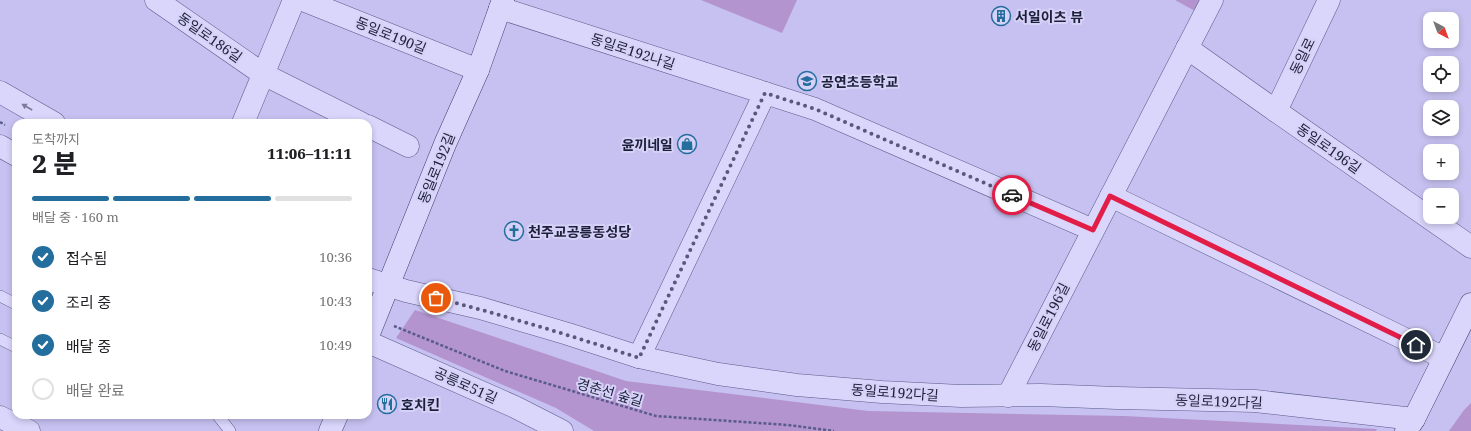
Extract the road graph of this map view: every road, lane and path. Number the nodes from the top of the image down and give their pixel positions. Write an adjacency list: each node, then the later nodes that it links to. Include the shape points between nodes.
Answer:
1 (156, 0): 9 (street, 동일로186길)
2 (294, 0): 9 (street)
3 (303, 0): 8 (street, 동일로190길)
4 (1212, 0): 7 (street, 동일로196길)
5 (1329, 0): 12 (street, 동일로)
6 (501, 4): 8 (street, 동일로192길); 11 (street, 동일로192나길)
7 (1187, 48): 12 (street, 동일로196길); 20 (street, 동일로196길)
8 (478, 70): 23 (street, 동일로192길)
9 (263, 74): 14 (street); 15 (street)
10 (0, 92): 13 (street, one-way to 10)
11 (765, 93): 21 (street, 동일로192나길, via 815,109); 30 (street)
12 (1276, 111): 22 (street, 동일로196길)
13 (47, 119)
14 (245, 119)
15 (353, 119)
16 (372, 128): 18 (street)
17 (0, 146): 19 (street)
18 (408, 146)
19 (12, 153)
20 (1110, 196): 21 (street, 동일로196길); 31 (street)
21 (1093, 230): 32 (street, 동일로196길)
22 (1471, 247)
23 (378, 282): 27 (street, 동일로192길); 30 (street, 동일로192다길, via 480,308)
24 (0, 296): 25 (lane)
25 (12, 302)
26 (1468, 314): 31 (street)
27 (373, 332): 40 (street, 공릉로51길); 41 (path, 경춘선 숲길, via 656,416 788,425)
28 (0, 339): 29 (lane)
29 (12, 345)
30 (639, 358): 32 (street, 동일로192다길, via 718,374 797,384 882,392)
31 (1444, 358): 36 (street)
32 (1008, 396): 36 (street, 동일로192다길, via 1255,401)
33 (0, 417): 37 (street)
34 (221, 419): 38 (lane)
35 (335, 419): 39 (street)
36 (1410, 425)
37 (29, 431)
38 (230, 431)
39 (330, 431)
40 (562, 431)
41 (834, 431)

